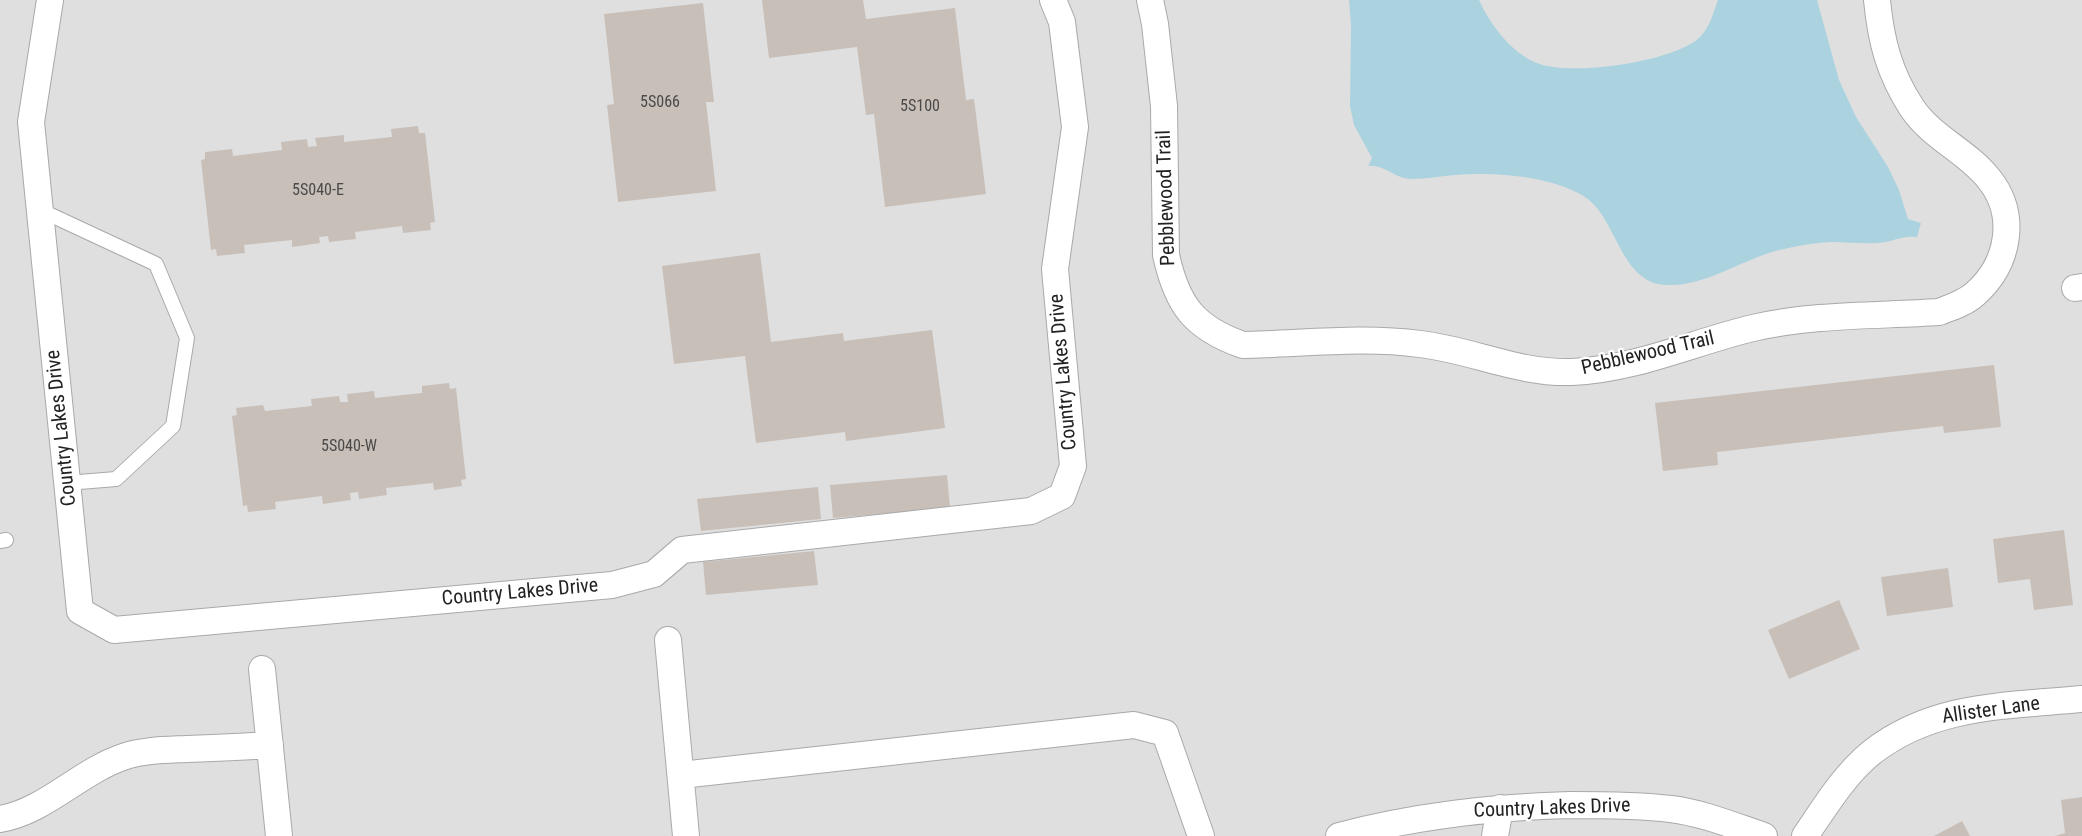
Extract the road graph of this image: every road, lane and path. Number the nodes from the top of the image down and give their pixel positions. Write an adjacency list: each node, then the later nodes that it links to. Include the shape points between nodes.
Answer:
1 (50, 0): 5 (street, Country Lakes Drive, via 31,122)
2 (1053, 0): 6 (street, Country Lakes Drive, via 1062,22 1075,127 1055,269 1073,466 1062,496 1032,511 682,550 654,574 612,585 114,630 80,611)
3 (1150, 0): 4 (street, Pebblewood Trail, via 1164,106 1166,255 1182,303 1202,324 1243,345 1373,339 1457,350 1544,371 1574,372 1629,363 1783,322 1939,312 1976,294 2002,257 2007,234 2000,196 1988,178 1933,134 1913,110 1885,53)
4 (1877, 0)
5 (40, 210): 6 (street, Country Lakes Drive); 6 (lane, via 156,264 187,338 173,426 116,479)
6 (67, 483)
7 (668, 640): 11 (street)
8 (262, 669): 10 (street)
9 (2082, 699): 20 (street, Allister Lane, via 1963,711 1923,723 1870,754 1841,784)
10 (270, 745): 13 (street, via 123,756 91,771 40,805); 14 (street)
11 (681, 775): 15 (street); 16 (street, via 1134,725 1165,733)
12 (1500, 808): 17 (street, Country Lakes Drive, via 1376,826); 18 (street); 19 (street, Country Lakes Drive, via 1618,804 1673,809)
13 (0, 819)
14 (279, 836)
15 (686, 836)
16 (1201, 836)
17 (1339, 836)
18 (1495, 836)
19 (1764, 836)
20 (1805, 836)

